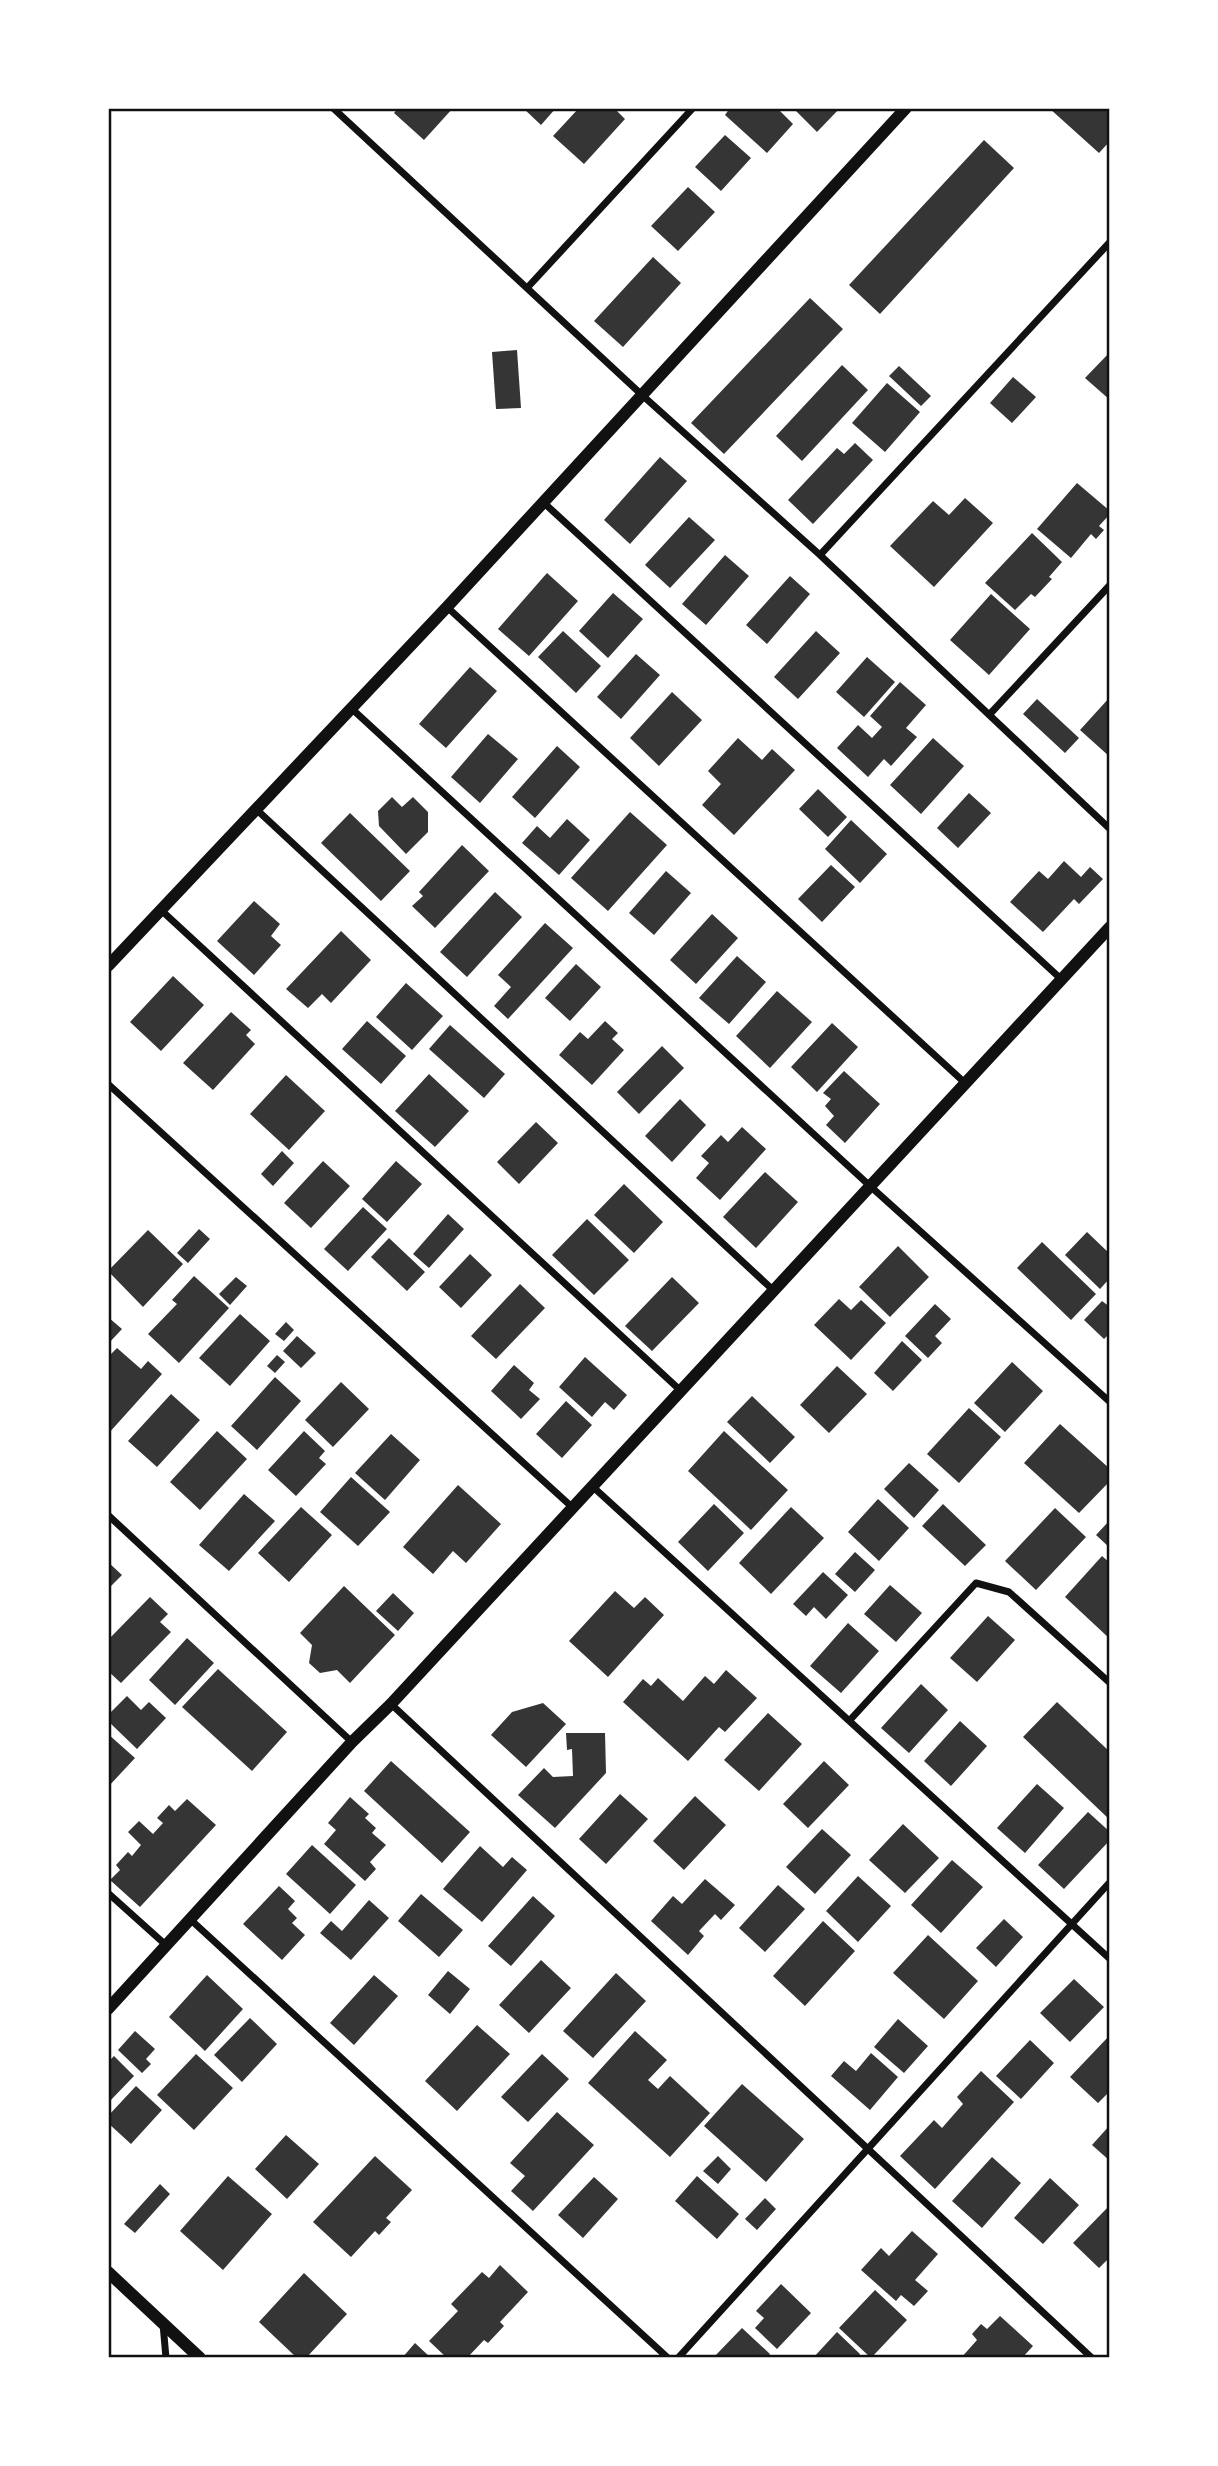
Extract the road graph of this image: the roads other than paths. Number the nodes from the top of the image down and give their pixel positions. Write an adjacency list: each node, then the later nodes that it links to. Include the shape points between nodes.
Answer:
1 (333, 108): 5 (street)
2 (693, 108): 5 (street)
3 (906, 108): 6 (street)
4 (1110, 242): 8 (street)
5 (528, 287): 6 (street)
6 (642, 395): 7 (street); 8 (street)
7 (543, 502): 10 (street); 18 (street)
8 (820, 555): 12 (street)
9 (1110, 585): 12 (street)
10 (447, 607): 11 (street); 19 (street)
11 (351, 708): 13 (street); 21 (street)
12 (989, 715): 14 (street)
13 (255, 808): 15 (street); 22 (street)
14 (1110, 829)
15 (161, 910): 17 (street); 23 (street)
16 (1110, 927): 18 (street)
17 (108, 966)
18 (1061, 979): 19 (street)
19 (965, 1083): 21 (street)
20 (108, 1084): 26 (street)
21 (870, 1186): 22 (street); 24 (street)
22 (773, 1290): 23 (street)
23 (681, 1391): 25 (street)
24 (1110, 1402)
25 (592, 1486): 26 (street); 30 (street)
26 (572, 1507): 29 (street)
27 (108, 1515): 31 (street)
28 (1110, 1683): 30 (street, via 1009,1592 976,1583)
29 (391, 1704): 31 (street); 39 (street)
30 (850, 1720): 35 (street)
31 (352, 1742): 34 (street)
32 (1110, 1882): 35 (street)
33 (108, 1893): 36 (street)
34 (191, 1920): 36 (street); 44 (street)
35 (1072, 1923): 37 (street); 39 (street)
36 (167, 1946): 38 (street)
37 (1110, 1959)
38 (108, 2009)
39 (869, 2149): 45 (street); 46 (street)
40 (108, 2272): 41 (street)
41 (163, 2323): 42 (street); 43 (street)
42 (166, 2357)
43 (200, 2357)
44 (668, 2357)
45 (678, 2357)
46 (1092, 2357)

